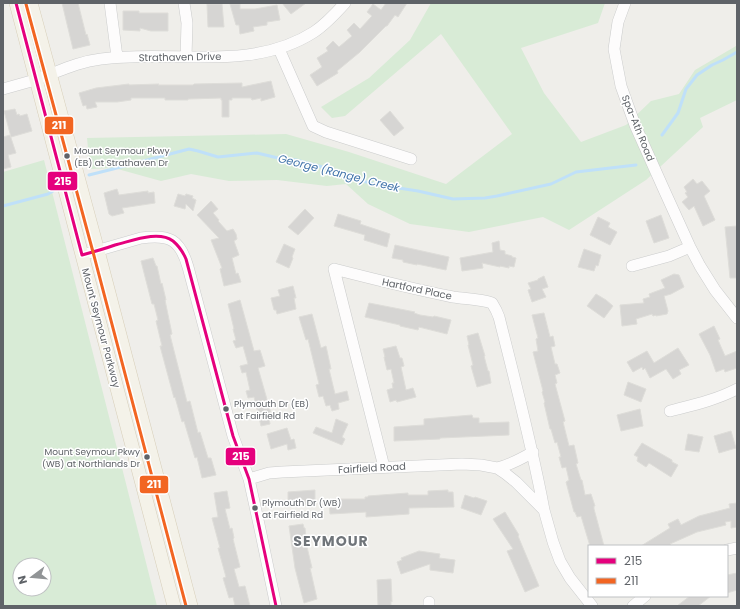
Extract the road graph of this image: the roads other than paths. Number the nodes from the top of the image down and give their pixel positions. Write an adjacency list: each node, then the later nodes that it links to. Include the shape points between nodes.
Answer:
1 (16, 3): 11 (main road, Mount Seymour Parkway)
2 (31, 3): 10 (main road, Mount Seymour Parkway)
3 (110, 3): 8 (street)
4 (184, 3): 9 (street, via 187,23)
5 (345, 3): 7 (street, Strathaven Drive, via 314,32)
6 (626, 3): 14 (street, Spa-Ath Road, via 618,22 614,49 621,86)
7 (279, 49): 9 (street, Strathaven Drive, via 241,56); 13 (street, via 313,126)
8 (117, 57): 9 (street, Strathaven Drive); 10 (street, Strathaven Drive, via 78,63)
9 (186, 57)
10 (50, 74): 11 (street, Strathaven Drive); 15 (main road, Mount Seymour Parkway)
11 (36, 79): 12 (street, Strathaven Drive); 16 (main road, Mount Seymour Parkway)
12 (3, 89)
13 (411, 159)
14 (690, 247): 17 (street); 18 (street, Spa-Ath Road, via 715,290)
15 (98, 251): 16 (street); 24 (street, via 150,237 170,239 180,247 187,263 233,436); 28 (main road, Mount Seymour Parkway)
16 (82, 256): 27 (main road, Mount Seymour Parkway)
17 (632, 266)
18 (737, 318)
19 (737, 389): 20 (street)
20 (670, 411)
21 (533, 452): 22 (street, Hartford Place, via 499,317 492,303 408,287 334,268); 23 (street, Fairfield Road, via 507,466); 25 (street, Hartford Place)
22 (384, 467): 23 (street, Fairfield Road, via 462,464); 24 (street, Fairfield Road, via 269,473)
23 (497, 468): 25 (street, Fairfield Road, via 516,482)
24 (249, 479): 29 (street)
25 (544, 510): 30 (street, via 552,542 560,560 570,578)
26 (645, 597): 31 (street)
27 (174, 606)
28 (191, 606)
29 (276, 606)
30 (592, 606)
31 (633, 606)

